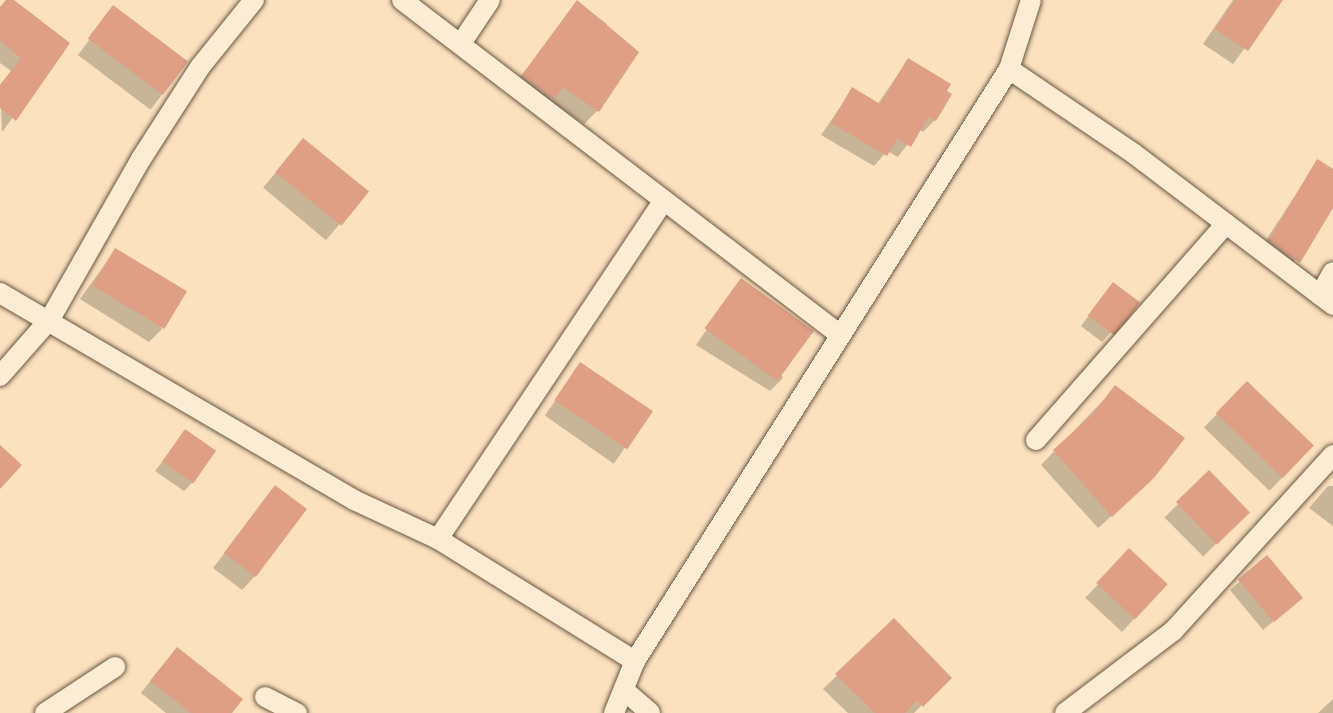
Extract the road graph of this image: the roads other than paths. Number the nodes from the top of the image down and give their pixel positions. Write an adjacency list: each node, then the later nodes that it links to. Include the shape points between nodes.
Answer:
1 (254, 0): 12 (street, via 200,67 141,159)
2 (402, 0): 5 (street)
3 (490, 0): 5 (street)
4 (1031, 0): 6 (street)
5 (462, 42): 7 (street)
6 (1009, 69): 8 (street); 13 (street)
7 (664, 200): 13 (street); 17 (street)
8 (1226, 224): 11 (street); 15 (street)
9 (1333, 272): 11 (street)
10 (0, 293): 12 (street)
11 (1327, 300)
12 (50, 319): 14 (street); 17 (street, via 354,500)
13 (839, 334): 18 (street)
14 (0, 376)
15 (1036, 440)
16 (1333, 455): 26 (street, via 1173,631)
17 (438, 539): 18 (street)
18 (635, 661): 20 (street)
19 (115, 667): 22 (street)
20 (625, 691): 24 (street); 25 (street)
21 (265, 697): 23 (street)
22 (45, 713)
23 (297, 713)
24 (614, 713)
25 (650, 713)
26 (1065, 713)

